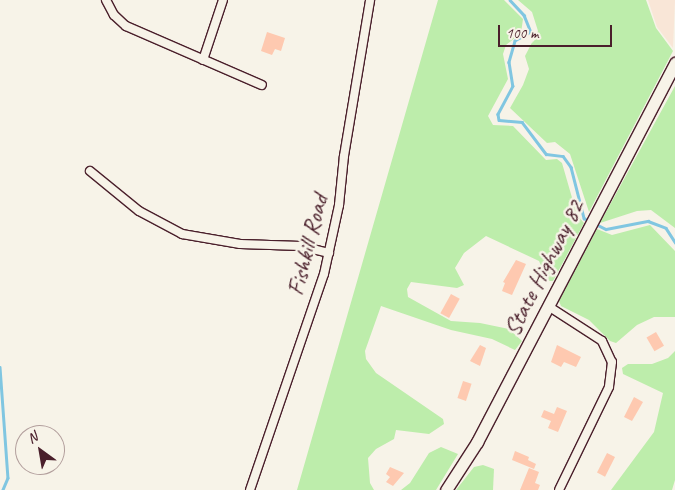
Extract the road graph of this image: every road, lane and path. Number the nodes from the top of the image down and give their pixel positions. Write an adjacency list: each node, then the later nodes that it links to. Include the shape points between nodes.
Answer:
1 (106, 0): 4 (street, via 114,15 126,26)
2 (223, 0): 4 (street)
3 (370, 0): 8 (street, Fishkill Road)
4 (203, 60): 6 (street)
5 (675, 63): 9 (main road, State Highway 82)
6 (262, 85)
7 (90, 172): 8 (street, via 139,211 182,234 240,244 301,246)
8 (329, 253): 10 (street, Fishkill Road)
9 (548, 306): 11 (main road, State Highway 82, via 477,442); 12 (street, via 602,341 612,362 609,387)
10 (250, 490)
11 (446, 490)
12 (559, 490)

